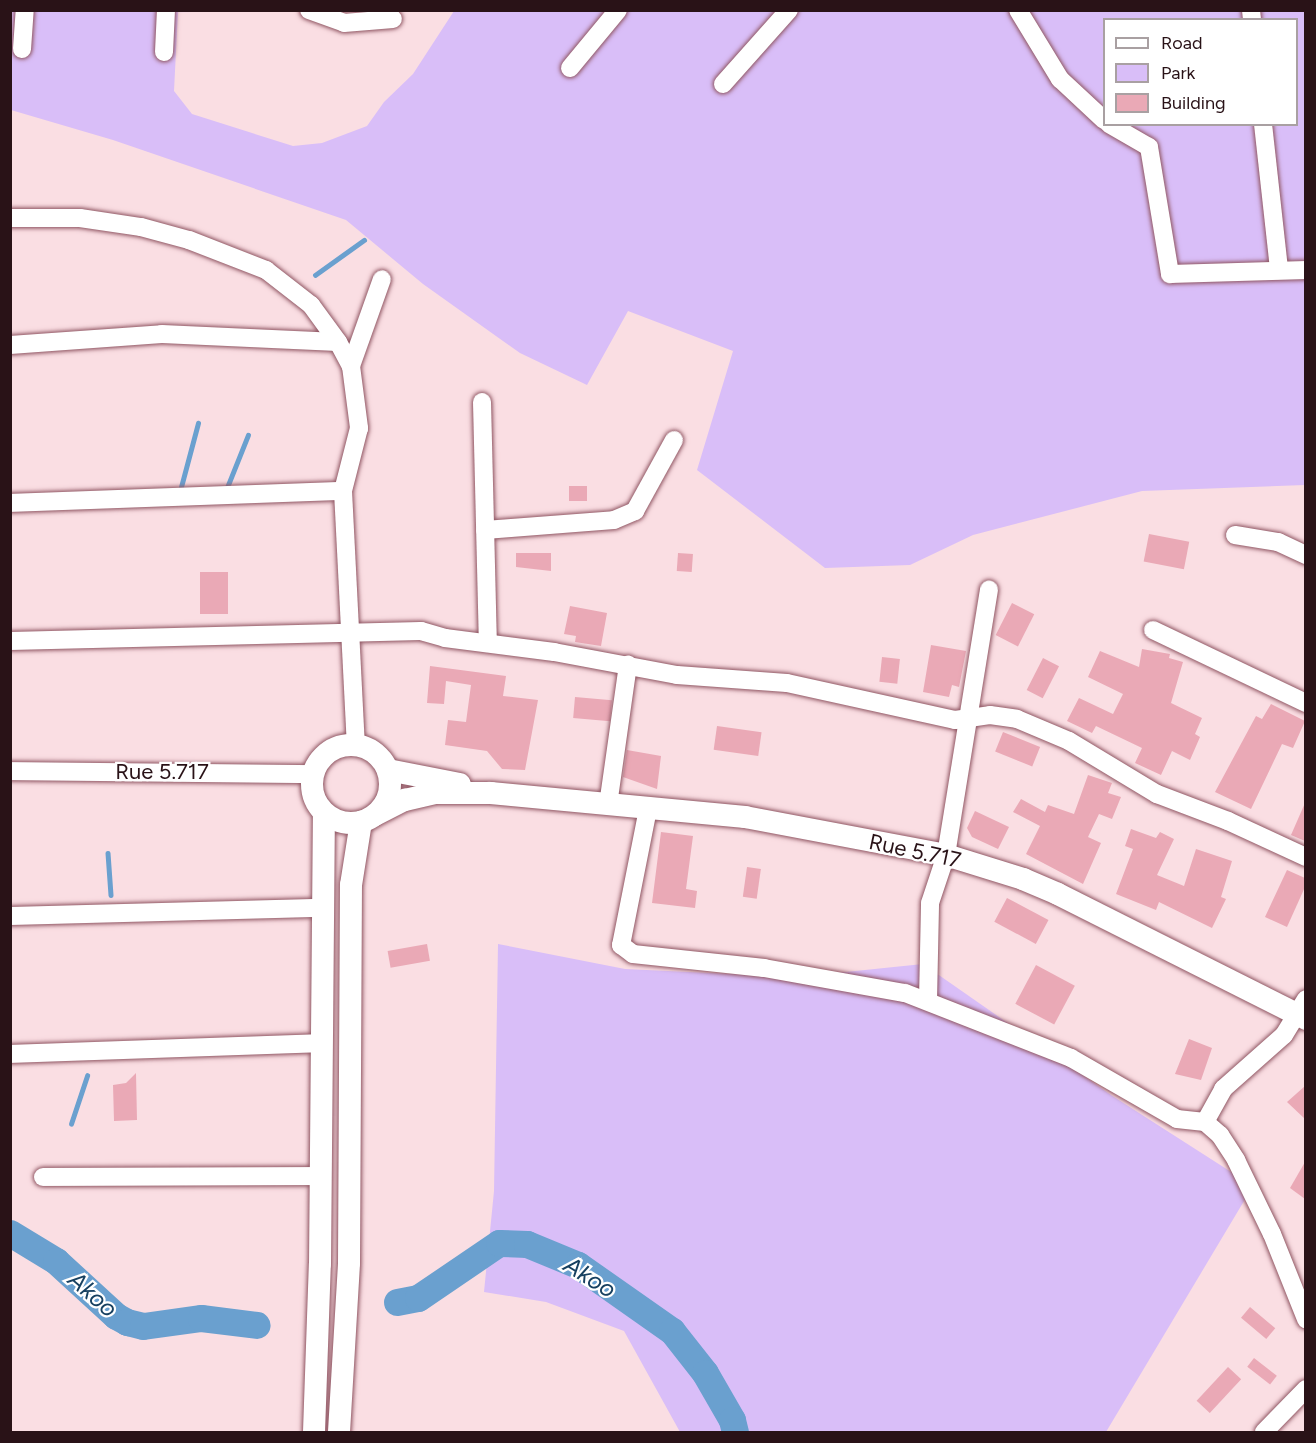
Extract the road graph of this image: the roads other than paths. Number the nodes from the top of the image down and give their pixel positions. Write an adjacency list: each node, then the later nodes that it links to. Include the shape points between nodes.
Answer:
1 (25, 10): 8 (street)
2 (166, 10): 9 (street)
3 (309, 10): 7 (street, via 344,23)
4 (618, 10): 10 (street)
5 (789, 10): 11 (street)
6 (1018, 10): 12 (street, via 1060,79)
7 (393, 19)
8 (22, 49)
9 (164, 52)
10 (570, 68)
11 (723, 84)
12 (1103, 119)
13 (1112, 126): 16 (street, via 1149,147 1170,274)
14 (1263, 126): 16 (street)
15 (10, 218): 19 (street, via 80,218 141,227 189,240 266,270 311,305)
16 (1279, 270): 17 (street)
17 (1305, 270)
18 (382, 279): 21 (street)
19 (338, 342): 20 (street, via 162,334); 21 (street)
20 (10, 345)
21 (351, 366): 24 (street, via 359,428)
22 (482, 402): 26 (street)
23 (674, 440): 26 (street, via 635,511 614,520)
24 (343, 491): 25 (street); 31 (street)
25 (10, 503)
26 (485, 530): 33 (street)
27 (1235, 536): 28 (street, via 1278,542)
28 (1305, 555)
29 (990, 589): 36 (street)
30 (1153, 630): 35 (street)
31 (351, 633): 32 (street); 33 (street, via 422,631); 37 (street)
32 (10, 641)
33 (488, 643): 34 (street)
34 (628, 664): 36 (street, via 677,675 788,683); 42 (street)
35 (1305, 703)
36 (966, 720): 46 (street); 47 (street, via 990,715 1017,719 1069,741 1157,794)
37 (356, 745): 38 (street, via 376,753); 40 (street, via 334,748 317,763)
38 (388, 770): 41 (street, Rue 5.717); 45 (street, via 388,795)
39 (10, 771): 40 (street, Rue 5.717)
40 (313, 774): 44 (street, via 313,795)
41 (491, 793): 42 (street, Rue 5.717); 45 (street, Rue 5.717, via 436,793 405,800)
42 (608, 805): 43 (street, Rue 5.717)
43 (648, 808): 46 (street, Rue 5.717, via 745,817); 50 (street, via 621,945 633,954 764,968)
44 (324, 813): 45 (street, via 348,823); 48 (street)
45 (368, 818): 60 (street, via 351,885 349,1263)
46 (946, 855): 50 (street, via 930,903); 51 (street, Rue 5.717, via 1058,894)
47 (1305, 857)
48 (323, 908): 49 (street); 52 (street)
49 (10, 916)
50 (928, 1000): 54 (street, via 1071,1058 1177,1119)
51 (1302, 1010): 54 (street, via 1284,1035 1222,1089)
52 (323, 1043): 53 (street); 55 (street)
53 (10, 1054)
54 (1205, 1122): 57 (street, via 1220,1135 1236,1160 1272,1234)
55 (321, 1176): 56 (street); 59 (street)
56 (43, 1177)
57 (1305, 1319)
58 (1305, 1389): 61 (street)
59 (314, 1432)
60 (339, 1432)
61 (1264, 1432)

